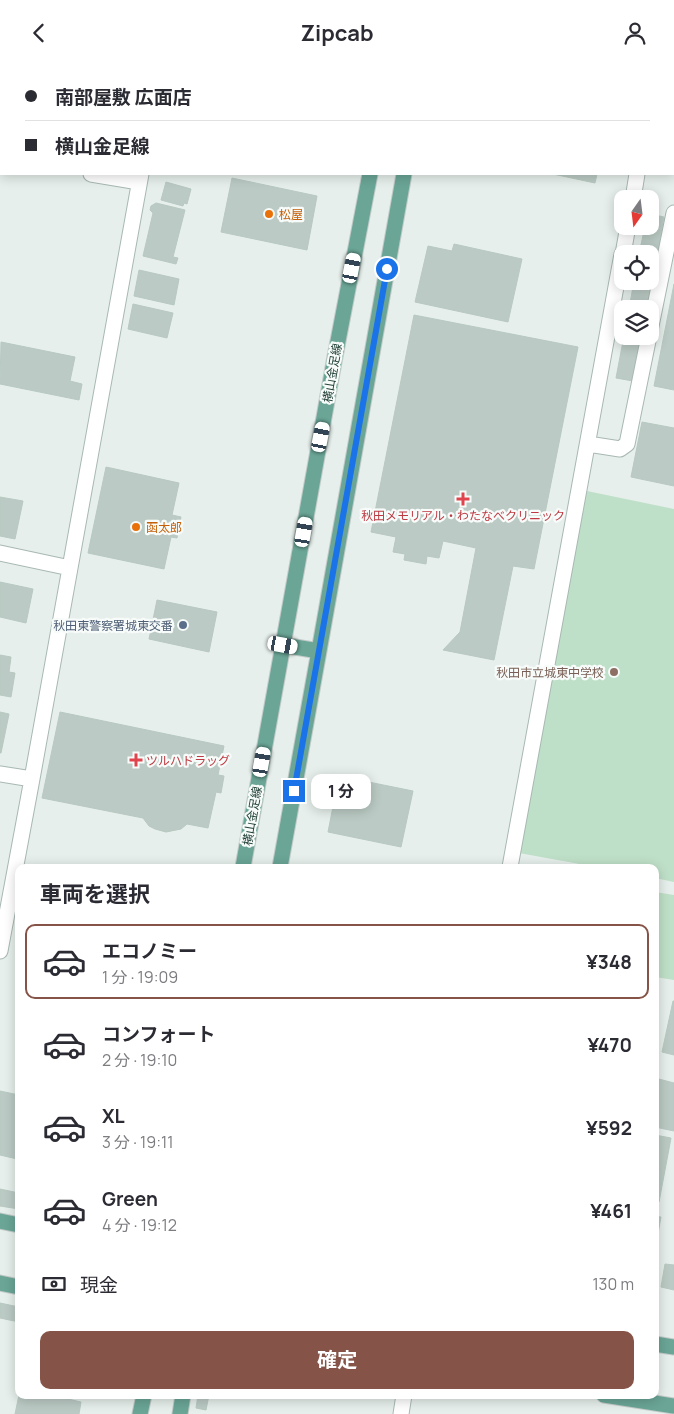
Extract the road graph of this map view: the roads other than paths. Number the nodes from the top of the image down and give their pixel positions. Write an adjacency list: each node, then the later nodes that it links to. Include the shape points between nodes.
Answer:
1 (103, 175): 5 (street)
2 (370, 175): 14 (main road, 横山金足線)
3 (404, 175): 15 (main road)
4 (637, 175): 6 (street)
5 (140, 178): 13 (street)
6 (634, 190)
7 (674, 213): 9 (street)
8 (616, 290): 11 (street)
9 (656, 300)
10 (647, 345): 11 (street, via 627,443 620,449)
11 (588, 443): 21 (street)
12 (0, 553): 13 (street)
13 (70, 568): 17 (street)
14 (283, 645): 15 (main road); 19 (main road, 横山金足線)
15 (319, 651): 20 (main road)
16 (0, 773): 17 (street)
17 (32, 779): 18 (street)
18 (16, 864)
19 (244, 864)
20 (281, 864)
21 (511, 864)
22 (15, 870): 23 (street)
23 (0, 951)
24 (0, 1221): 25 (main road)
25 (15, 1224)
26 (0, 1283): 27 (main road)
27 (15, 1286)
28 (659, 1345): 29 (main road)
29 (674, 1347)
30 (143, 1399): 35 (main road)
31 (182, 1399): 36 (main road)
32 (403, 1399): 37 (street)
33 (629, 1399): 34 (main road)
34 (674, 1406)
35 (140, 1414)
36 (180, 1414)
37 (400, 1414)

